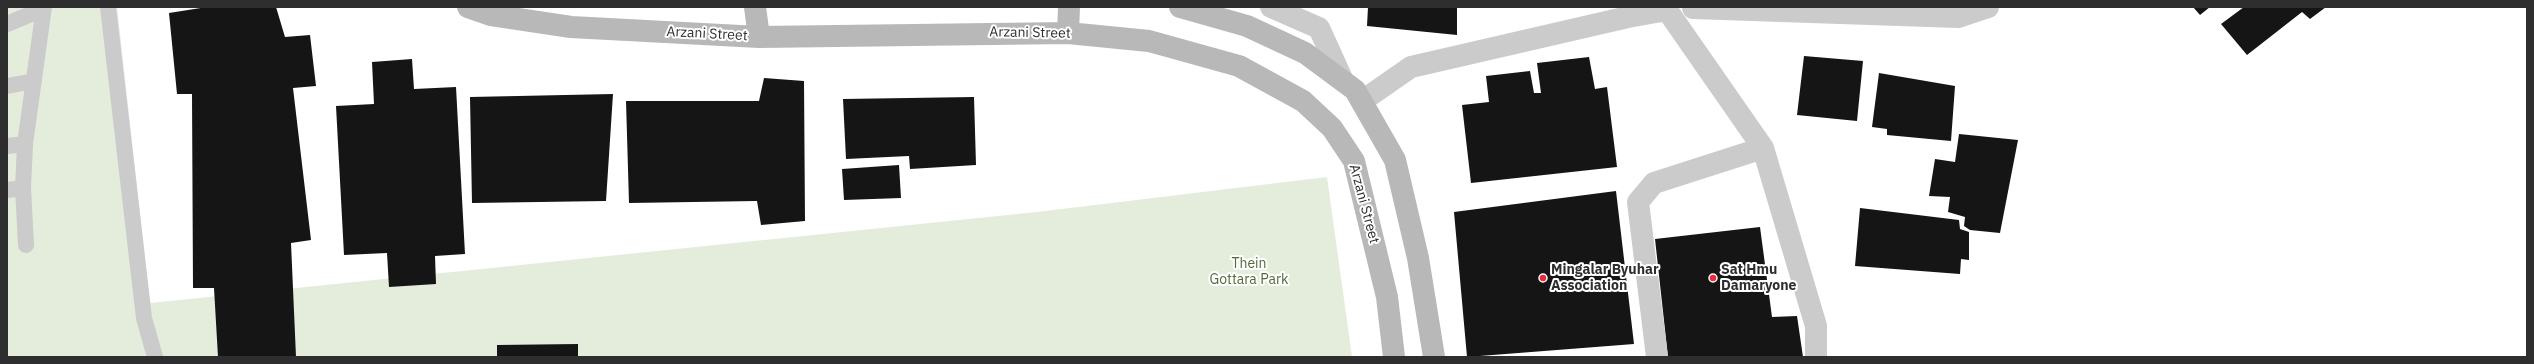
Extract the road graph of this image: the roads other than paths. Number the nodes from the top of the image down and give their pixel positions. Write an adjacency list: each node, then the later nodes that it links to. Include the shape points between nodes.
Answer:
1 (108, 7): 23 (lane, via 144,318)
2 (468, 7): 13 (main road, Arzani Street, via 491,15 571,27)
3 (755, 7): 13 (main road)
4 (1069, 7): 12 (main road)
5 (1180, 7): 15 (main road, via 1247,26 1305,53)
6 (1271, 7): 15 (street, via 1319,28)
7 (1988, 7): 9 (street, via 1958,17)
8 (44, 8): 11 (lane); 14 (lane)
9 (1693, 8): 10 (street)
10 (1667, 10): 17 (street, via 1411,67); 20 (street)
11 (7, 24)
12 (1068, 33): 13 (main road, Arzani Street); 24 (main road, Arzani Street, via 1149,42 1239,66 1303,101 1332,128 1354,161 1368,210 1387,297)
13 (759, 37)
14 (34, 81): 16 (lane); 18 (lane)
15 (1342, 81): 17 (main road, via 1355,90)
16 (7, 86)
17 (1362, 101): 25 (main road, via 1395,160 1418,258)
18 (25, 144): 19 (lane); 21 (lane)
19 (7, 146)
20 (1763, 148): 26 (street, via 1654,183 1638,202); 27 (street, via 1816,326)
21 (15, 190): 22 (lane)
22 (26, 245)
23 (155, 357)
24 (1394, 357)
25 (1434, 357)
26 (1657, 357)
27 (1816, 357)

